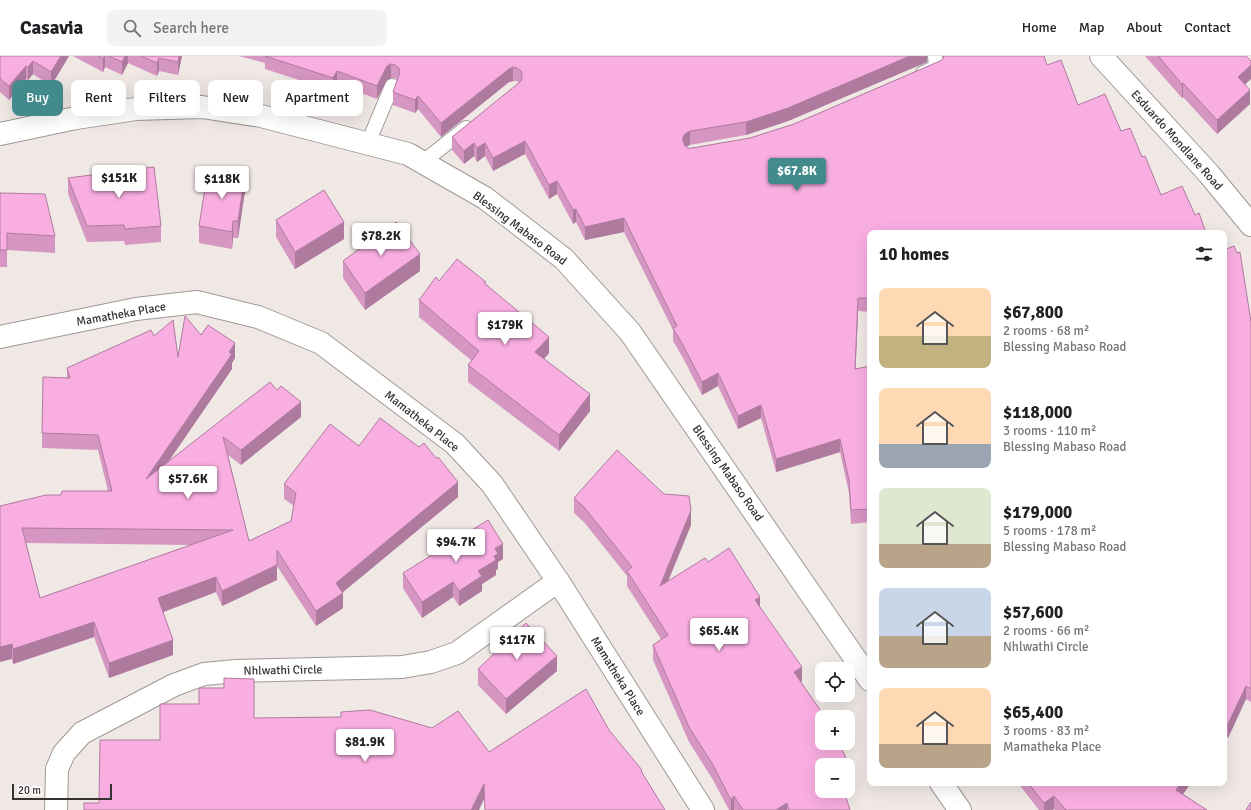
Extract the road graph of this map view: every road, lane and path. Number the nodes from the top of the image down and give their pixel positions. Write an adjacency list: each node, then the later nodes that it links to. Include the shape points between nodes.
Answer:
1 (935, 56): 3 (lane, via 936,67)
2 (1101, 56): 9 (street, Esduardo Mondlane Road, via 1209,174)
3 (914, 77)
4 (392, 86): 7 (lane)
5 (478, 118): 8 (lane)
6 (0, 134): 7 (street, Blessing Mabaso Road, via 136,109 202,107 261,116)
7 (368, 143): 8 (street, Blessing Mabaso Road, via 408,154)
8 (423, 162): 12 (street, Blessing Mabaso Road, via 485,198 564,258 630,332)
9 (1251, 225)
10 (0, 337): 11 (street, Mamatheka Place, via 136,309 197,302 258,317 320,343 455,444 492,484)
11 (558, 581): 14 (street, Nhlwathi Circle, via 457,653 431,662 402,667 236,671 204,674 174,686 82,733 64,753 56,769); 15 (street, Mamatheka Place)
12 (867, 676)
13 (943, 786): 16 (street)
14 (56, 810)
15 (704, 810)
16 (960, 810)

